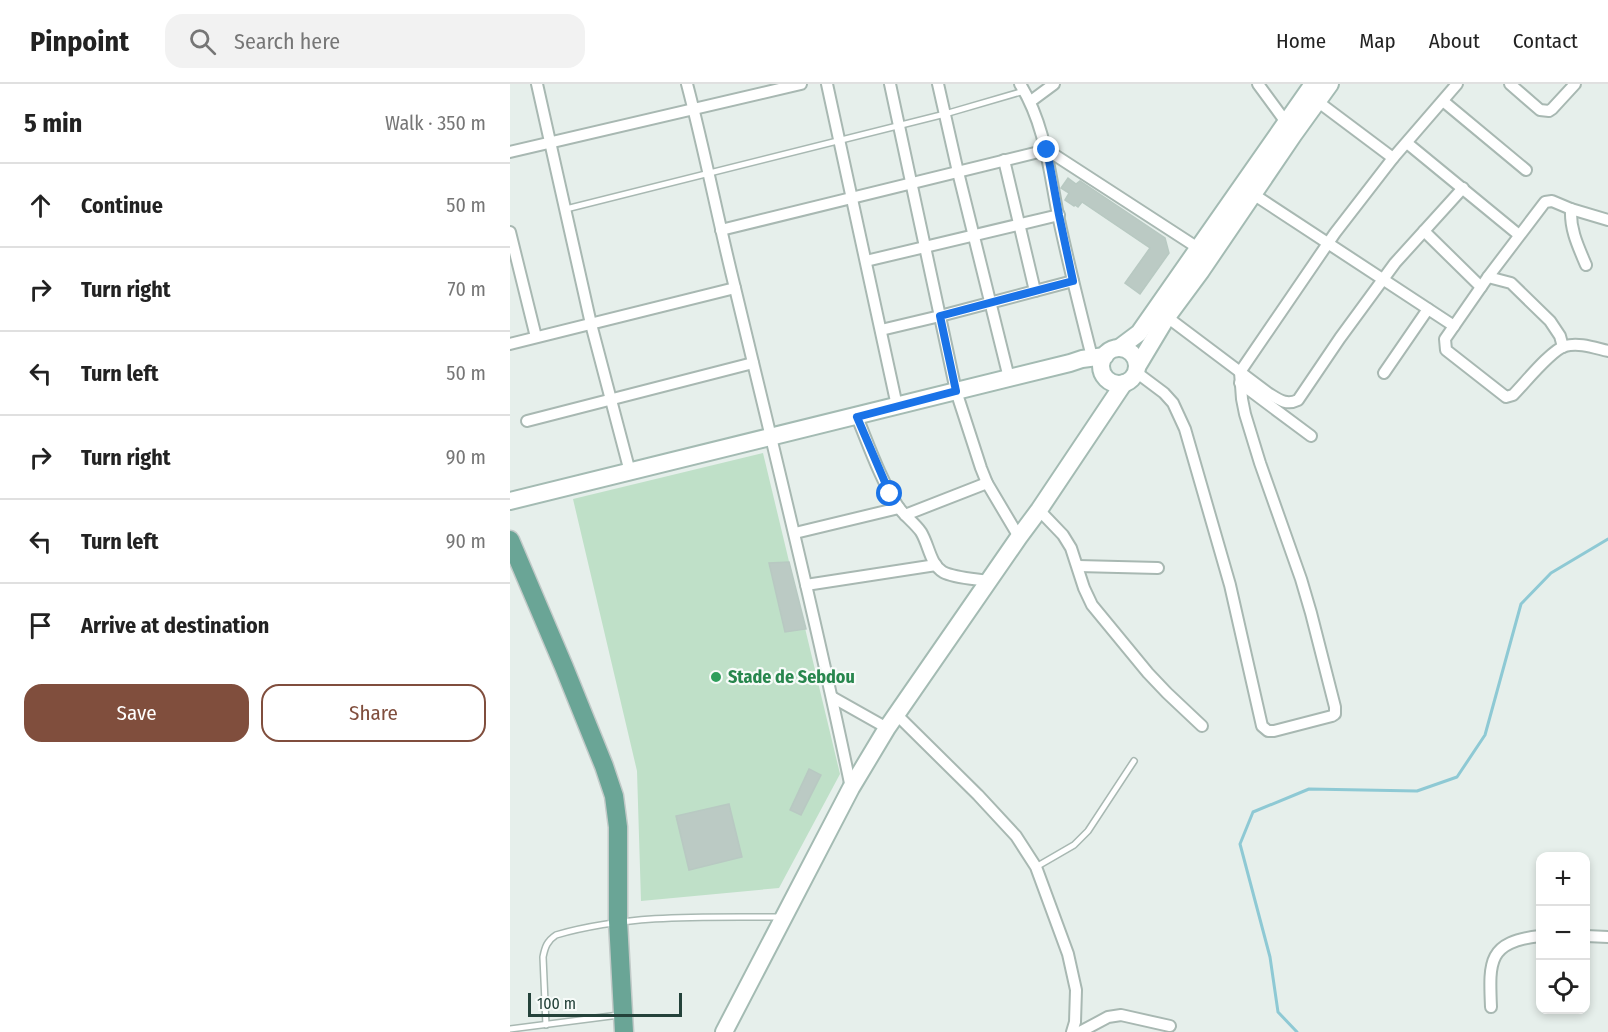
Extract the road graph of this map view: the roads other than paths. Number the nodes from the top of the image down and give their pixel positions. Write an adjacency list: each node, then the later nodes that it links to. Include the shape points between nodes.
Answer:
1 (537, 84): 22 (street)
2 (687, 84): 17 (street)
3 (801, 84): 17 (street)
4 (827, 84): 21 (street)
5 (890, 84): 19 (street)
6 (939, 84): 18 (street)
7 (1054, 84): 14 (street)
8 (1258, 84): 20 (street)
9 (1313, 84): 20 (main road)
10 (1330, 84): 15 (main road)
11 (1457, 84): 16 (street)
12 (1510, 84): 13 (street, via 1543,111 1552,109)
13 (1575, 84)
14 (1025, 92): 18 (lane); 24 (street)
15 (1317, 101): 20 (main road); 26 (street)
16 (1443, 101): 23 (street); 28 (street)
17 (694, 109): 22 (street); 30 (street)
18 (945, 114): 19 (lane); 29 (street)
19 (898, 126): 21 (lane); 31 (street)
20 (1290, 128): 33 (main road); 47 (main road)
21 (839, 140): 30 (lane); 34 (street)
22 (550, 142): 25 (street); 35 (street)
23 (1407, 143): 26 (street); 32 (street)
24 (1047, 150): 27 (street); 37 (street); 47 (street)
25 (510, 152)
26 (1393, 158): 45 (street)
27 (1004, 160): 29 (street); 39 (street)
28 (1526, 170)
29 (958, 172): 31 (street); 43 (street)
30 (709, 173): 35 (lane); 40 (street)
31 (911, 184): 34 (street); 46 (street)
32 (1463, 188): 41 (street); 44 (street)
33 (1253, 194): 45 (street); 59 (main road)
34 (852, 198): 40 (street); 48 (street)
35 (566, 209): 60 (street)
36 (1570, 209): 38 (street); 44 (street, via 1545,202); 49 (street, via 1573,233)
37 (1059, 215): 39 (street); 52 (street)
38 (1608, 220)
39 (1020, 224): 43 (street); 55 (street)
40 (721, 230): 54 (street)
41 (1424, 231): 51 (street); 53 (street)
42 (510, 232): 63 (street)
43 (974, 235): 46 (street); 56 (street)
44 (1519, 235): 50 (street)
45 (1327, 243): 51 (street); 72 (street)
46 (925, 248): 48 (street); 58 (street)
47 (1198, 248): 67 (main road, via 1139,333)
48 (866, 261): 62 (street)
49 (1586, 264)
50 (1488, 277): 53 (street); 65 (street, via 1511,284 1550,321)
51 (1383, 279): 57 (street); 72 (street, via 1298,400 1281,401)
52 (1073, 281): 55 (street); 67 (street)
53 (1481, 287): 61 (street)
54 (735, 288): 60 (street); 68 (street)
55 (1035, 291): 56 (street)
56 (991, 303): 58 (street); 73 (street)
57 (1428, 309): 61 (street); 70 (street)
58 (940, 316): 62 (street); 74 (street)
59 (1167, 317): 71 (main road); 72 (street)
60 (591, 324): 63 (street); 75 (street)
61 (1454, 326): 65 (street, via 1445,339 1446,350 1506,397 1514,395)
62 (881, 330): 76 (street)
63 (536, 337): 64 (street)
64 (510, 344)
65 (1563, 347): 66 (street, via 1578,345)
66 (1608, 351)
67 (1105, 354): 69 (main road); 71 (main road, via 1101,366); 71 (main road, via 1130,352 1134,356)
68 (753, 363): 75 (street); 80 (street)
69 (1070, 363): 71 (main road, via 1090,372); 73 (main road)
70 (1384, 373)
71 (1122, 375): 72 (street, via 1164,393 1185,429 1230,585 1260,720 1264,729 1274,731 1332,716 1335,711 1311,613 1245,414); 84 (main road, via 1111,392 1111,405)
72 (1240, 377): 79 (street)
73 (1009, 378): 74 (main road)
74 (956, 391): 76 (main road); 82 (street)
75 (612, 399): 78 (street); 81 (street)
76 (897, 406): 77 (main road)
77 (857, 417): 80 (main road); 85 (street, via 883,479)
78 (526, 421)
79 (1311, 436)
80 (771, 438): 81 (main road); 86 (street)
81 (630, 472): 83 (main road)
82 (987, 483): 85 (street); 87 (street)
83 (510, 501)
84 (1039, 510): 87 (main road); 90 (street, via 1064,535)
85 (902, 511): 86 (street); 89 (street, via 922,534)
86 (795, 533): 93 (street)
87 (1019, 537): 92 (main road)
88 (510, 540): 101 (main road, via 614,796 618,827)
89 (936, 565): 92 (street, via 943,572); 93 (street)
90 (1078, 566): 91 (street); 96 (street, via 1088,597 1105,622 1148,673)
91 (1158, 568)
92 (988, 581): 95 (main road)
93 (806, 585): 94 (street)
94 (832, 697): 95 (street); 98 (street)
95 (891, 721): 98 (main road); 99 (street, via 971,788 1016,836)
96 (1202, 726)
97 (1134, 761): 99 (lane, via 1088,831 1074,845)
98 (851, 788): 100 (main road)
99 (1036, 867): 111 (street, via 1068,954 1076,990)
100 (783, 917): 101 (lane); 110 (main road)
101 (618, 921): 106 (main road); 107 (lane, via 549,940 543,957)
102 (1590, 936): 104 (street)
103 (1536, 937): 105 (street, via 1506,944 1494,958)
104 (1608, 937)
105 (1491, 1007)
106 (624, 1023): 107 (lane)
107 (546, 1025): 109 (lane)
108 (1170, 1026): 112 (street, via 1120,1015)
109 (510, 1029)
110 (724, 1032)
111 (1072, 1032)
112 (1080, 1032)

